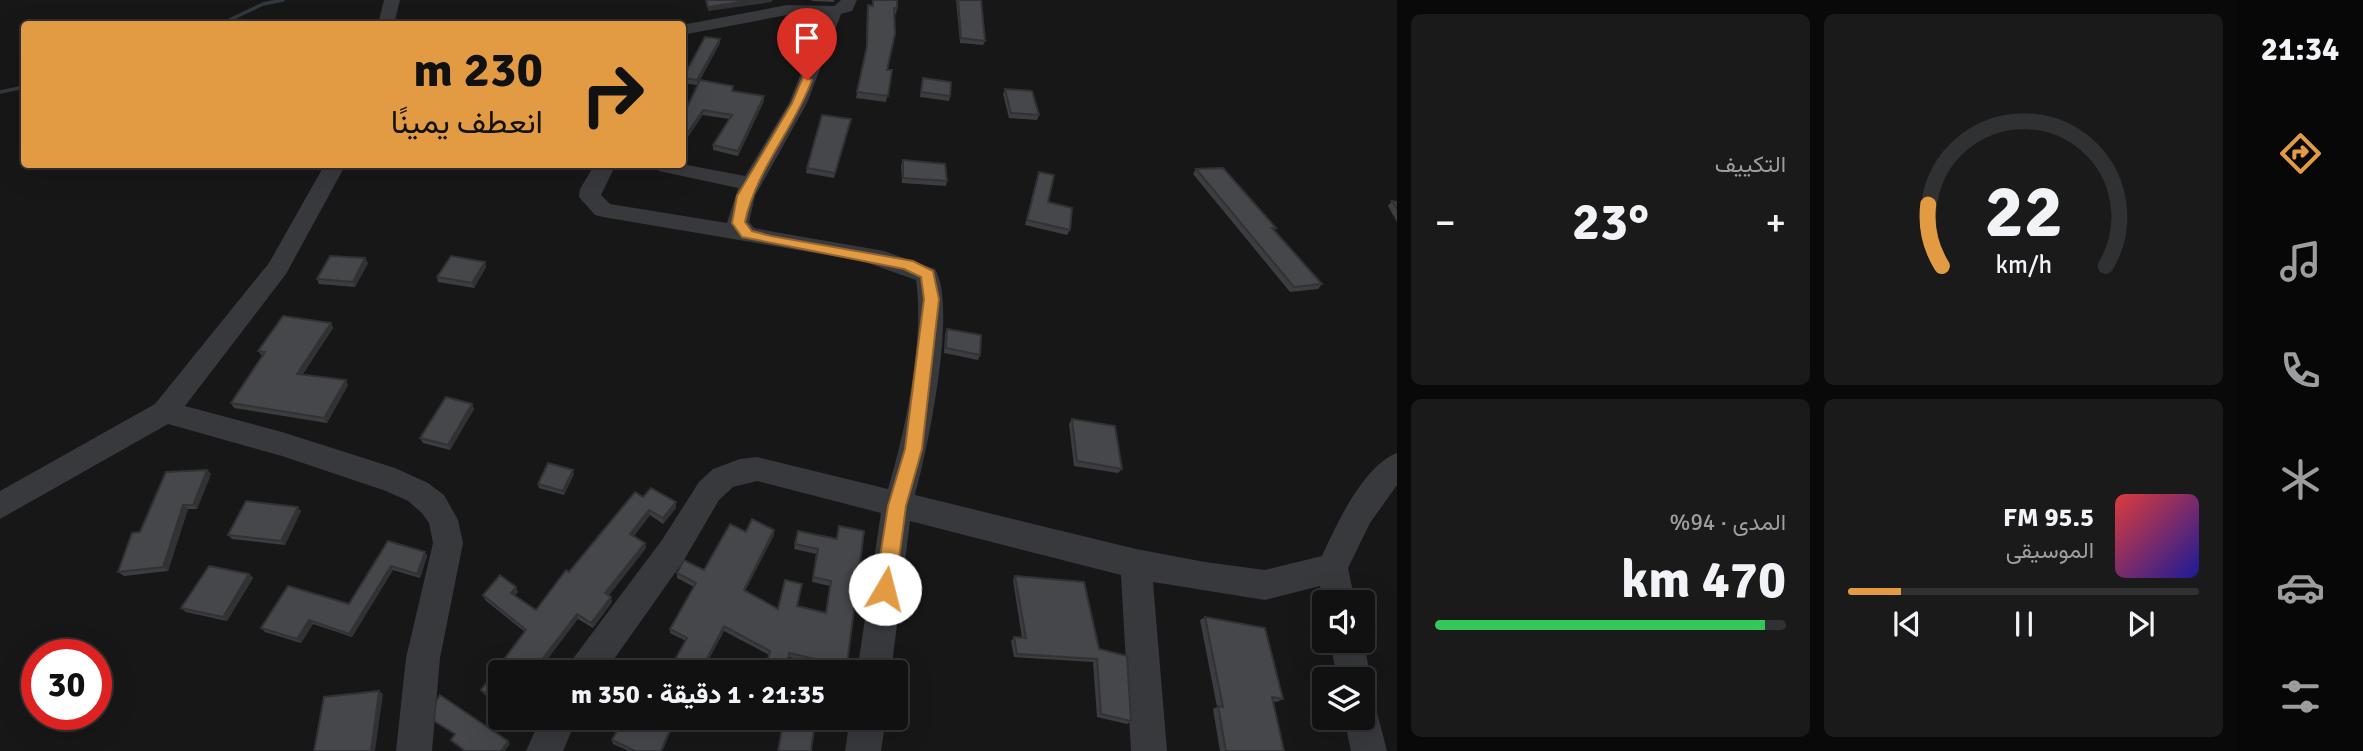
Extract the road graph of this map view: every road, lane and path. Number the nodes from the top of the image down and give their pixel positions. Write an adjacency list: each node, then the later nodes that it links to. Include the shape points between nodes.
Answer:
1 (392, 0): 3 (street)
2 (841, 6): 4 (street, via 787,10); 8 (street, via 798,103)
3 (387, 21)
4 (688, 29)
5 (334, 168): 10 (street, via 278,268)
6 (604, 168): 9 (street, via 590,197 603,210)
7 (671, 168): 8 (street)
8 (751, 184): 9 (street, via 738,223)
9 (747, 234): 13 (street, via 873,256 928,275 930,328 914,449)
10 (165, 412): 12 (street); 22 (street, via 395,481 433,504 443,520 448,543 423,659)
11 (1397, 465): 15 (street, via 1353,523)
12 (0, 506)
13 (897, 506): 14 (street); 17 (street, via 757,469 723,478 709,491 673,550); 18 (street)
14 (1136, 564): 15 (street, via 1265,585); 25 (street)
15 (1332, 568): 16 (street)
16 (1337, 590)
17 (593, 660)
18 (876, 660)
19 (554, 730): 23 (street)
20 (866, 730): 24 (street)
21 (1365, 730): 26 (street)
22 (417, 748)
23 (544, 751)
24 (863, 751)
25 (1150, 751)
26 (1369, 751)

